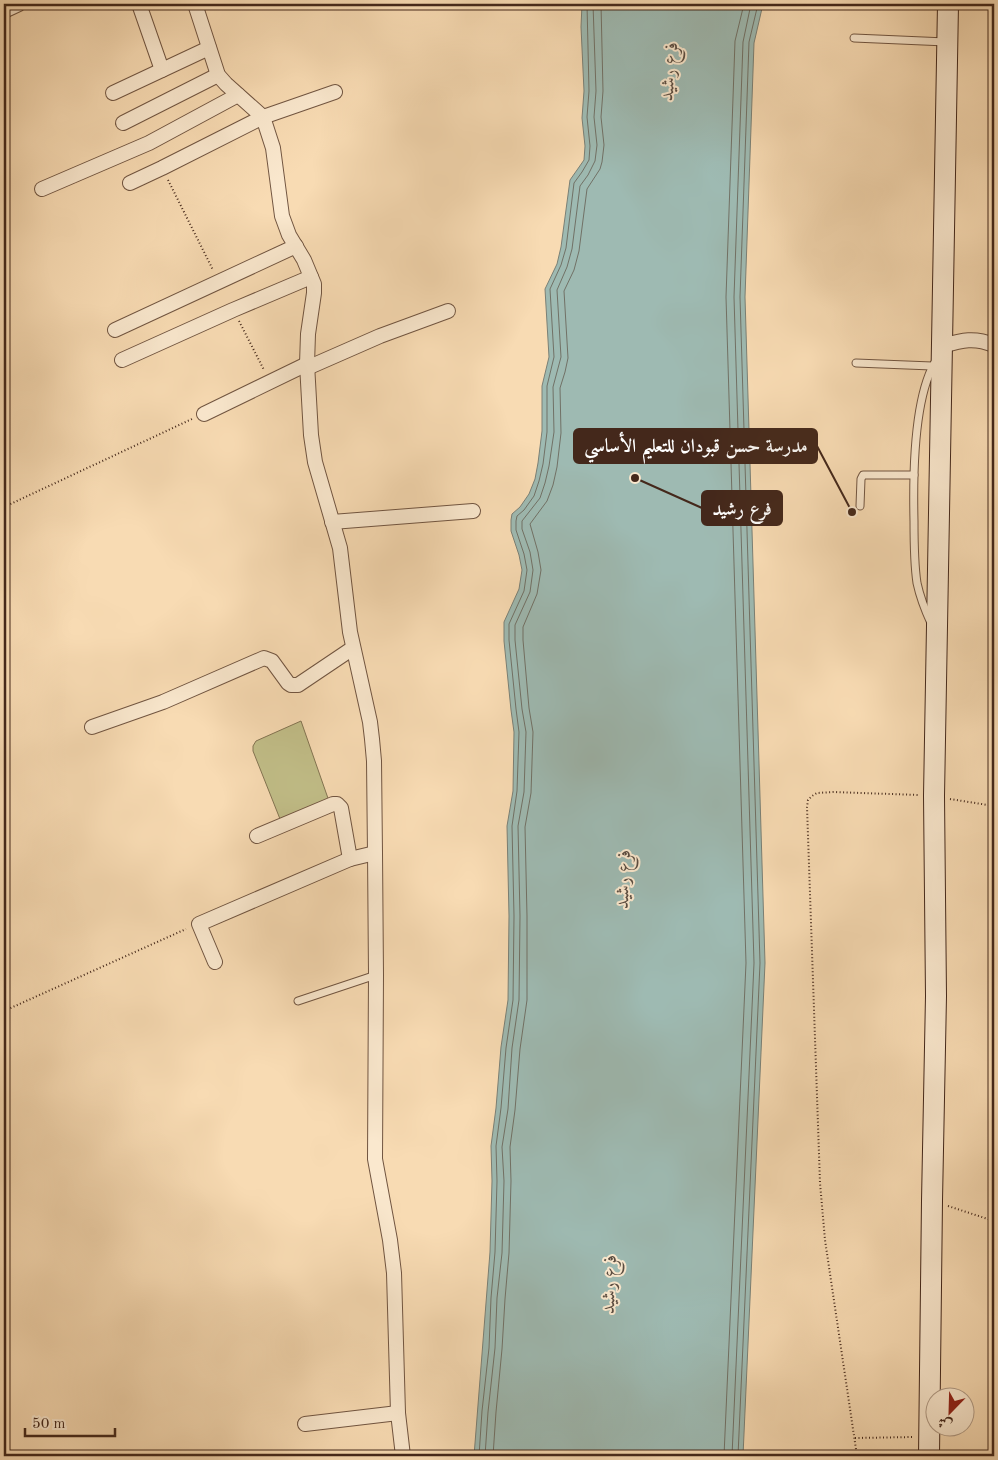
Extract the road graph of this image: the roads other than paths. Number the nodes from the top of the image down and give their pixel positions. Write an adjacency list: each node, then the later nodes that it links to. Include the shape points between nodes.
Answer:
1 (19, 4): 5 (street)
2 (139, 4): 9 (street)
3 (195, 4): 8 (street)
4 (948, 4): 7 (street)
5 (4, 11)
6 (854, 38): 7 (lane)
7 (947, 42): 23 (street)
8 (210, 48): 9 (street); 10 (street)
9 (162, 70): 12 (street)
10 (218, 75): 13 (street); 15 (street)
11 (335, 92): 14 (street)
12 (113, 93)
13 (238, 94): 14 (street); 17 (street, via 149,142)
14 (263, 117): 16 (street); 18 (street, via 273,148 282,216)
15 (124, 123)
16 (130, 182)
17 (42, 190)
18 (296, 246): 19 (street); 21 (street)
19 (311, 277): 24 (street); 26 (street, via 314,293)
20 (448, 311): 26 (street)
21 (115, 330)
22 (994, 345): 23 (street, via 972,339 962,340)
23 (939, 356): 25 (lane); 28 (lane, via 920,406); 32 (street)
24 (122, 360)
25 (856, 363)
26 (307, 366): 27 (street); 31 (street, via 315,462)
27 (204, 414)
28 (914, 475): 29 (lane, via 863,475); 32 (lane, via 917,582)
29 (860, 506)
30 (473, 511): 31 (street)
31 (332, 522): 33 (street, via 340,548)
32 (936, 635): 43 (street, via 936,996)
33 (353, 648): 34 (street, via 298,685 288,683 272,661 264,658 163,702); 36 (street, via 372,738)
34 (92, 727)
35 (257, 836): 37 (street, via 337,804 341,808)
36 (375, 853): 37 (street); 39 (street)
37 (350, 859): 38 (street, via 199,924)
38 (214, 962)
39 (376, 975): 40 (lane); 41 (street, via 375,1159 394,1273)
40 (298, 1001)
41 (398, 1413): 42 (street); 44 (street)
42 (305, 1424)
43 (929, 1447)
44 (403, 1456)

